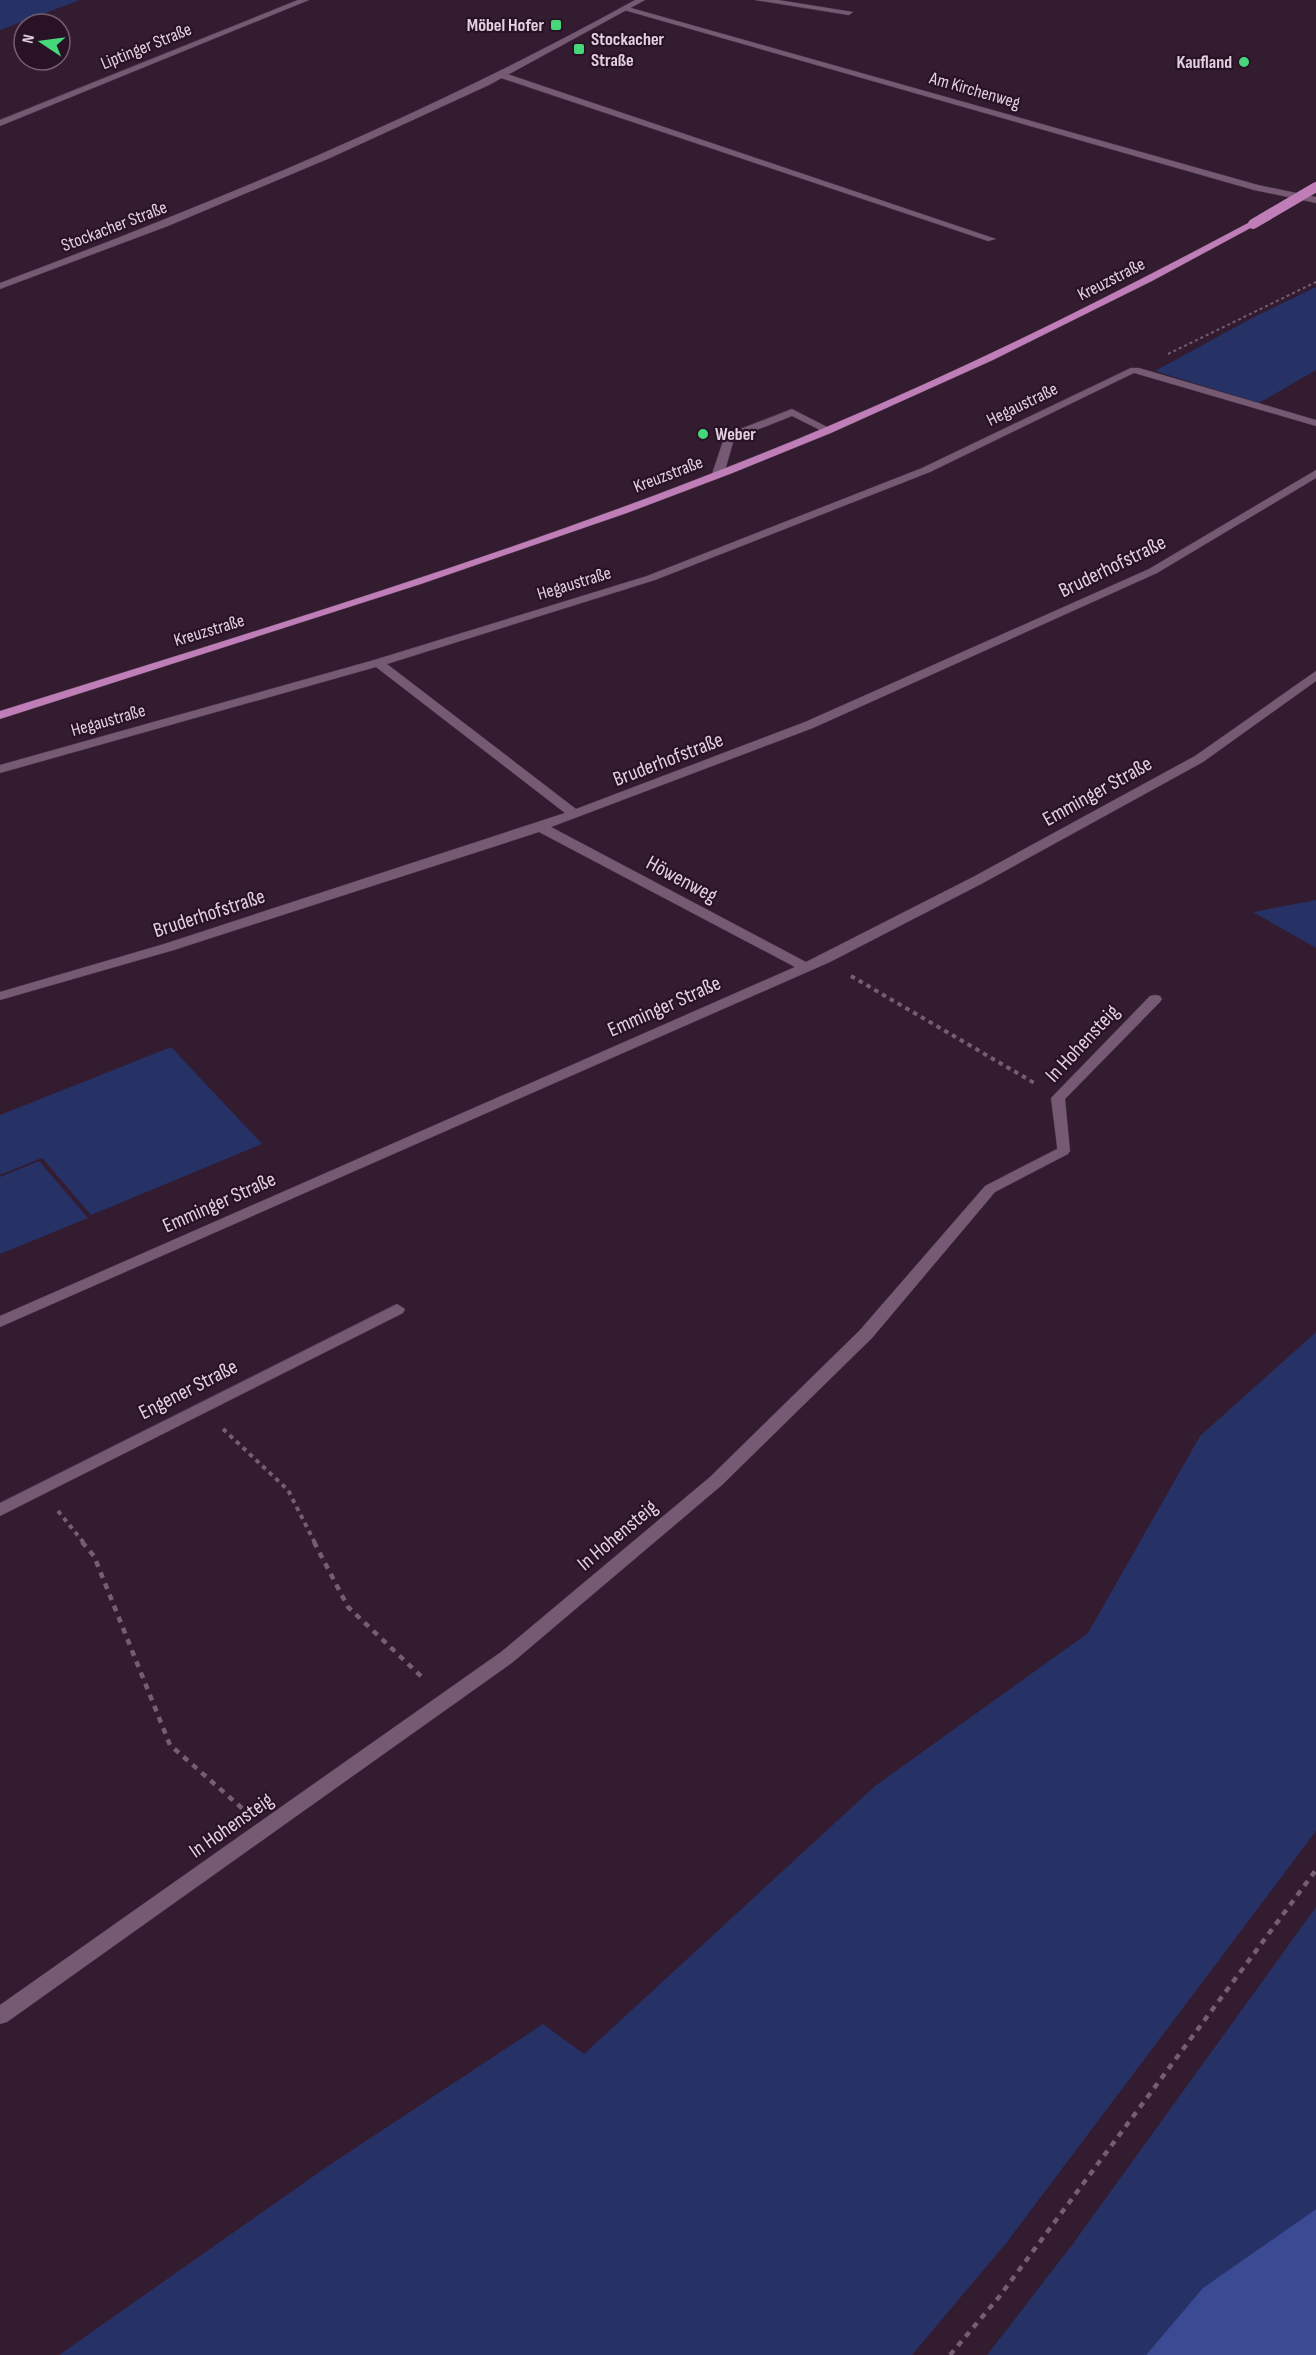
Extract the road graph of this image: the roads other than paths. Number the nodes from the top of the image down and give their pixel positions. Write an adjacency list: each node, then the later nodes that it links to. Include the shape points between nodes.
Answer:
1 (304, 0): 7 (street, Liptinger Straße)
2 (641, 0): 4 (street, Stockacher Straße)
3 (759, 0): 5 (street)
4 (627, 8): 6 (street, Stockacher Straße); 9 (street, Am Kirchenweg, via 1257,188)
5 (849, 12)
6 (501, 75): 10 (street); 11 (street, Stockacher Straße, via 275,180)
7 (0, 123)
8 (1316, 187): 13 (main road, Kreuzstraße, bridge, via 1254,224 1040,335)
9 (1316, 200)
10 (991, 239)
11 (0, 286)
12 (1316, 423): 16 (street, Hegaustraße, via 1135,370 926,470 651,578)
13 (828, 430): 15 (main road, Kreuzstraße); 15 (street, via 792,412 729,437)
14 (1316, 473): 20 (street, Bruderhofstraße, via 1153,571 809,725)
15 (718, 474): 18 (main road, Kreuzstraße, via 507,552)
16 (378, 663): 19 (street, Hegaustraße); 20 (street)
17 (1316, 675): 22 (street, Emminger Straße, via 1199,759 978,880)
18 (0, 715)
19 (0, 769)
20 (576, 815): 21 (street, Bruderhofstraße)
21 (540, 827): 22 (street, Höwenweg); 23 (street, Bruderhofstraße)
22 (805, 968): 26 (street, Emminger Straße)
23 (0, 996)
24 (1155, 999): 28 (street, In Hohensteig, via 1059,1098 1063,1151 990,1189 866,1334 716,1481 507,1657)
25 (397, 1309): 27 (street, Engener Straße)
26 (0, 1322)
27 (0, 1510)
28 (0, 2016)

